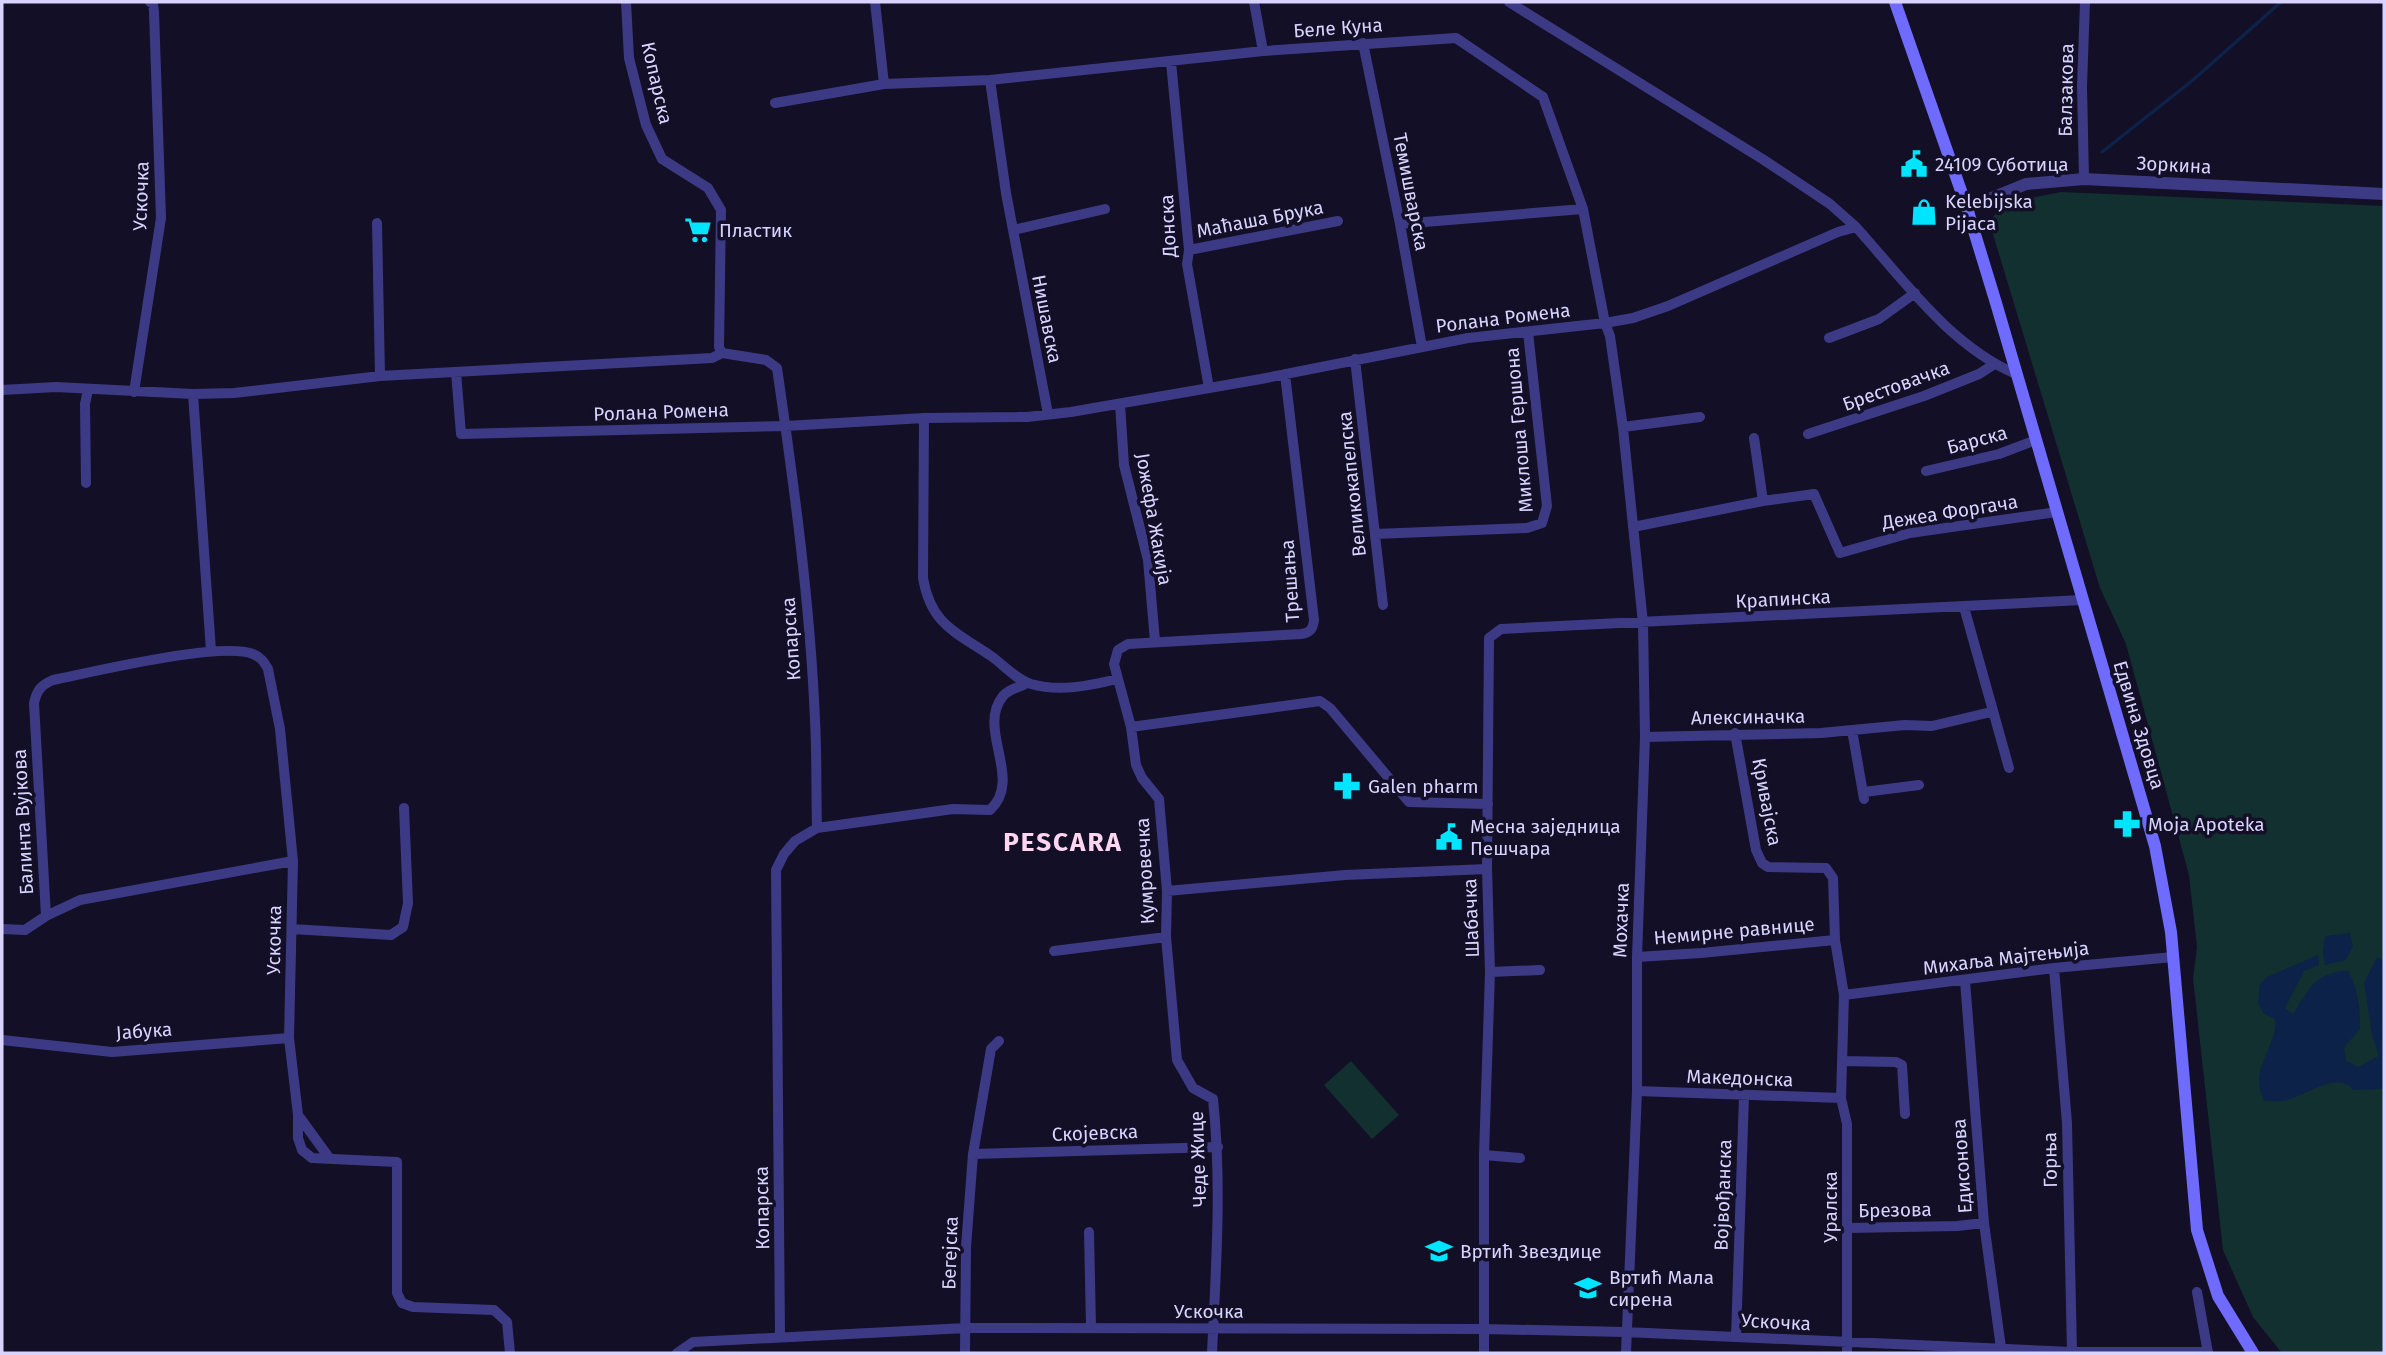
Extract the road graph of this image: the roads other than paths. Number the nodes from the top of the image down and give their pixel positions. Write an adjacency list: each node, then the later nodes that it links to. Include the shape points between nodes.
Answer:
1 (150, 2): 40 (street, Ускочка, via 155,12 161,218)
2 (626, 2): 30 (street, Копарска, via 629,58 646,125 662,159 708,188 721,210 718,324)
3 (876, 2): 12 (street)
4 (1254, 2): 9 (street)
5 (1510, 2): 22 (street, via 1764,160)
6 (1895, 2): 16 (main road, Едвина Здовца)
7 (2085, 2): 14 (street, Балзакова)
8 (1363, 43): 9 (street, Беле Куна); 18 (street, Беле Куна, via 1456,38 1543,97); 21 (street, Темишварска)
9 (1263, 51): 10 (street, Беле Куна)
10 (1171, 62): 11 (street, Беле Куна); 24 (street, Донска)
11 (990, 80): 12 (street, Беле Куна); 23 (street, Нишавска)
12 (884, 84): 13 (street, Беле Куна)
13 (775, 103)
14 (2084, 179): 15 (street, Зоркина); 16 (street, Зоркина, via 2026,184)
15 (2384, 194)
16 (1966, 208): 35 (main road, Едвина Здовца)
17 (1105, 209): 23 (street)
18 (1583, 209): 21 (street); 26 (street, Беле Куна)
19 (1338, 222): 24 (street, Маћаша Брука)
20 (377, 223): 36 (street)
21 (1400, 224): 29 (street, Темишварска)
22 (1856, 227): 25 (street); 26 (street, Ролана Ромена, via 1668,306)
23 (1013, 230): 43 (street, Нишавска)
24 (1189, 250): 37 (street, Донска, via 1187,264)
25 (1915, 293): 28 (street, via 1880,319); 32 (street, via 1954,334)
26 (1605, 323): 27 (street, Ролана Ромена); 47 (street, Мохачка)
27 (1528, 332): 29 (street, Ролана Ромена); 56 (street, Миклоша Гершона, via 1547,506 1542,523 1527,528)
28 (1829, 338)
29 (1422, 347): 31 (street, Ролана Ромена)
30 (722, 353): 33 (street, via 712,358); 46 (street, Копарска, via 766,360 777,368)
31 (1355, 359): 34 (street, Ролана Ромена); 56 (street, Великокапелска)
32 (1993, 365): 35 (street); 48 (street, Брестовачка, via 1924,396)
33 (456, 372): 36 (street); 46 (street, Ролана Ромена, via 461,434)
34 (1285, 374): 37 (street, Ролана Ромена); 62 (street, Трешања, via 1304,517 1312,629 1301,635)
35 (2015, 374): 50 (main road, Едвина Здовца)
36 (380, 376): 41 (street)
37 (1209, 388): 42 (street, Ролана Ромена)
38 (2, 390): 39 (street)
39 (88, 390): 40 (street); 52 (street)
40 (134, 392): 41 (street)
41 (193, 394): 63 (street)
42 (1120, 404): 43 (street, Ролана Ромена); 62 (street, Јожефа Жакија, via 1124,465 1148,560)
43 (1048, 414): 45 (street, Ролана Ромена)
44 (1700, 417): 47 (street)
45 (924, 418): 46 (street, Ролана Ромена); 65 (street, via 922,544 929,604 941,622)
46 (786, 426): 75 (street, Копарска, via 808,620)
47 (1623, 428): 55 (street, Мохачка)
48 (1808, 434)
49 (1754, 438): 53 (street)
50 (2036, 440): 51 (street, Барска); 54 (main road, Едвина Здовца)
51 (1926, 471)
52 (86, 483)
53 (1763, 501): 54 (street, Дежеа Форгача, via 1814,494 1840,552 1910,533); 55 (street, Дежеа Форгача)
54 (2057, 512): 57 (main road, Едвина Здовца)
55 (1633, 527): 60 (street, Мохачка)
56 (1374, 534): 58 (street, Великокапелска)
57 (2082, 600): 59 (street, Крапинска); 86 (main road, Едвина Здовца, via 2155,846)
58 (1383, 606)
59 (1964, 607): 60 (street, Крапинска); 66 (street)
60 (1643, 623): 61 (street, Крапинска, via 1501,629); 70 (street, Мохачка)
61 (1489, 638): 73 (street, Шабачка)
62 (1155, 641): 64 (street, Кумровечка, via 1118,650 1114,659)
63 (211, 651): 76 (street, Ускочка, via 247,652 268,669 280,729); 79 (street, Балинта Вујкова, via 53,680 36,692)
64 (1117, 680): 65 (street, via 1058,688); 67 (street, Кумровечка)
65 (1027, 683): 75 (street, via 1007,692 996,709 1002,786 990,810 946,810)
66 (1991, 712): 68 (street, Алексиначка, via 1932,726); 71 (street)
67 (1131, 727): 73 (street, via 1320,701 1409,802); 78 (street, Кумровечка, via 1136,765 1159,799)
68 (1852, 730): 69 (street, Алексиначка); 72 (street, via 1864,796)
69 (1735, 733): 70 (street, Алексиначка); 83 (street, Кривајска, via 1762,863 1768,867 1826,868 1833,878)
70 (1645, 737): 85 (street, Мохачка)
71 (2009, 768)
72 (1919, 785)
73 (1488, 804): 77 (street, Шабачка)
74 (404, 808): 81 (street, via 408,904 403,927 391,935)
75 (817, 828): 115 (street, Копарска, via 795,841 776,870)
76 (293, 861): 79 (street, via 80,900); 81 (street, Ускочка)
77 (1487, 869): 78 (street, via 1345,875); 89 (street, Шабачка)
78 (1167, 891): 82 (street, Кумровечка)
79 (46, 916): 80 (street, Балинта Вујкова, via 26,930)
80 (2, 929)
81 (292, 929): 92 (street, Ускочка)
82 (1166, 937): 84 (street); 101 (street, Чеде Жице, via 1177,1060 1193,1087 1213,1099)
83 (1835, 940): 85 (street, Немирне равнице); 91 (street, Уралска)
84 (1054, 951)
85 (1637, 957): 96 (street, Мохачка)
86 (2173, 957): 87 (street, Михаља Мајтењија); 127 (main road, Едвина Здовца, via 2197,1230 2213,1283)
87 (2054, 968): 90 (street, Михаља Мајтењија); 119 (street, Горња, via 2067,1124)
88 (1540, 970): 89 (street)
89 (1490, 972): 103 (street, Шабачка)
90 (1965, 981): 91 (street, Михаља Мајтењија); 106 (street, Едисонова)
91 (1844, 995): 95 (street, Уралска)
92 (289, 1038): 93 (street, Јабука, via 112,1052); 100 (street, Ускочка)
93 (2, 1040)
94 (999, 1041): 102 (street, Бегејска, via 991,1049)
95 (1842, 1061): 98 (street, Уралска); 99 (street, via 1902,1065)
96 (1637, 1091): 97 (street, Македонска); 114 (street, Мохачка)
97 (1744, 1096): 98 (street, Македонска); 116 (street, Војвођанска)
98 (1841, 1098): 107 (street, Уралска, via 1847,1124)
99 (1905, 1114)
100 (298, 1115): 105 (street); 105 (street, Ускочка, via 302,1150 312,1158)
101 (1218, 1147): 102 (street, Скојевска); 112 (street, Чеде Жице)
102 (973, 1154): 111 (street, Бегејска)
103 (1484, 1155): 104 (street); 113 (street, Шабачка)
104 (1520, 1158)
105 (330, 1159): 120 (street, Ускочка, via 397,1162 397,1293 402,1303 494,1310 506,1322)
106 (1984, 1223): 107 (street, Брезова); 118 (street, Едисонова)
107 (1848, 1228): 117 (street, Уралска)
108 (1089, 1232): 110 (street)
109 (2197, 1292): 126 (street)
110 (1091, 1327): 111 (street, Ускочка); 112 (street, Ускочка)
111 (966, 1328): 115 (street, Ускочка); 122 (street, Бегејска)
112 (1213, 1329): 113 (street, Ускочка); 123 (street, Чеде Жице)
113 (1484, 1329): 114 (street, Ускочка); 124 (street, Шабачка)
114 (1625, 1332): 116 (street, Ускочка); 125 (street, Мохачка)
115 (780, 1337): 121 (street, Ускочка, via 692,1342)
116 (1736, 1337): 117 (street, Ускочка)
117 (1847, 1348): 118 (street, Ускочка)
118 (2001, 1348): 119 (street, Ускочка)
119 (2072, 1352): 126 (street, Ускочка)
120 (510, 1353)
121 (677, 1353)
122 (965, 1353)
123 (1212, 1353)
124 (1484, 1353)
125 (1626, 1353)
126 (2208, 1353)
127 (2253, 1353)

